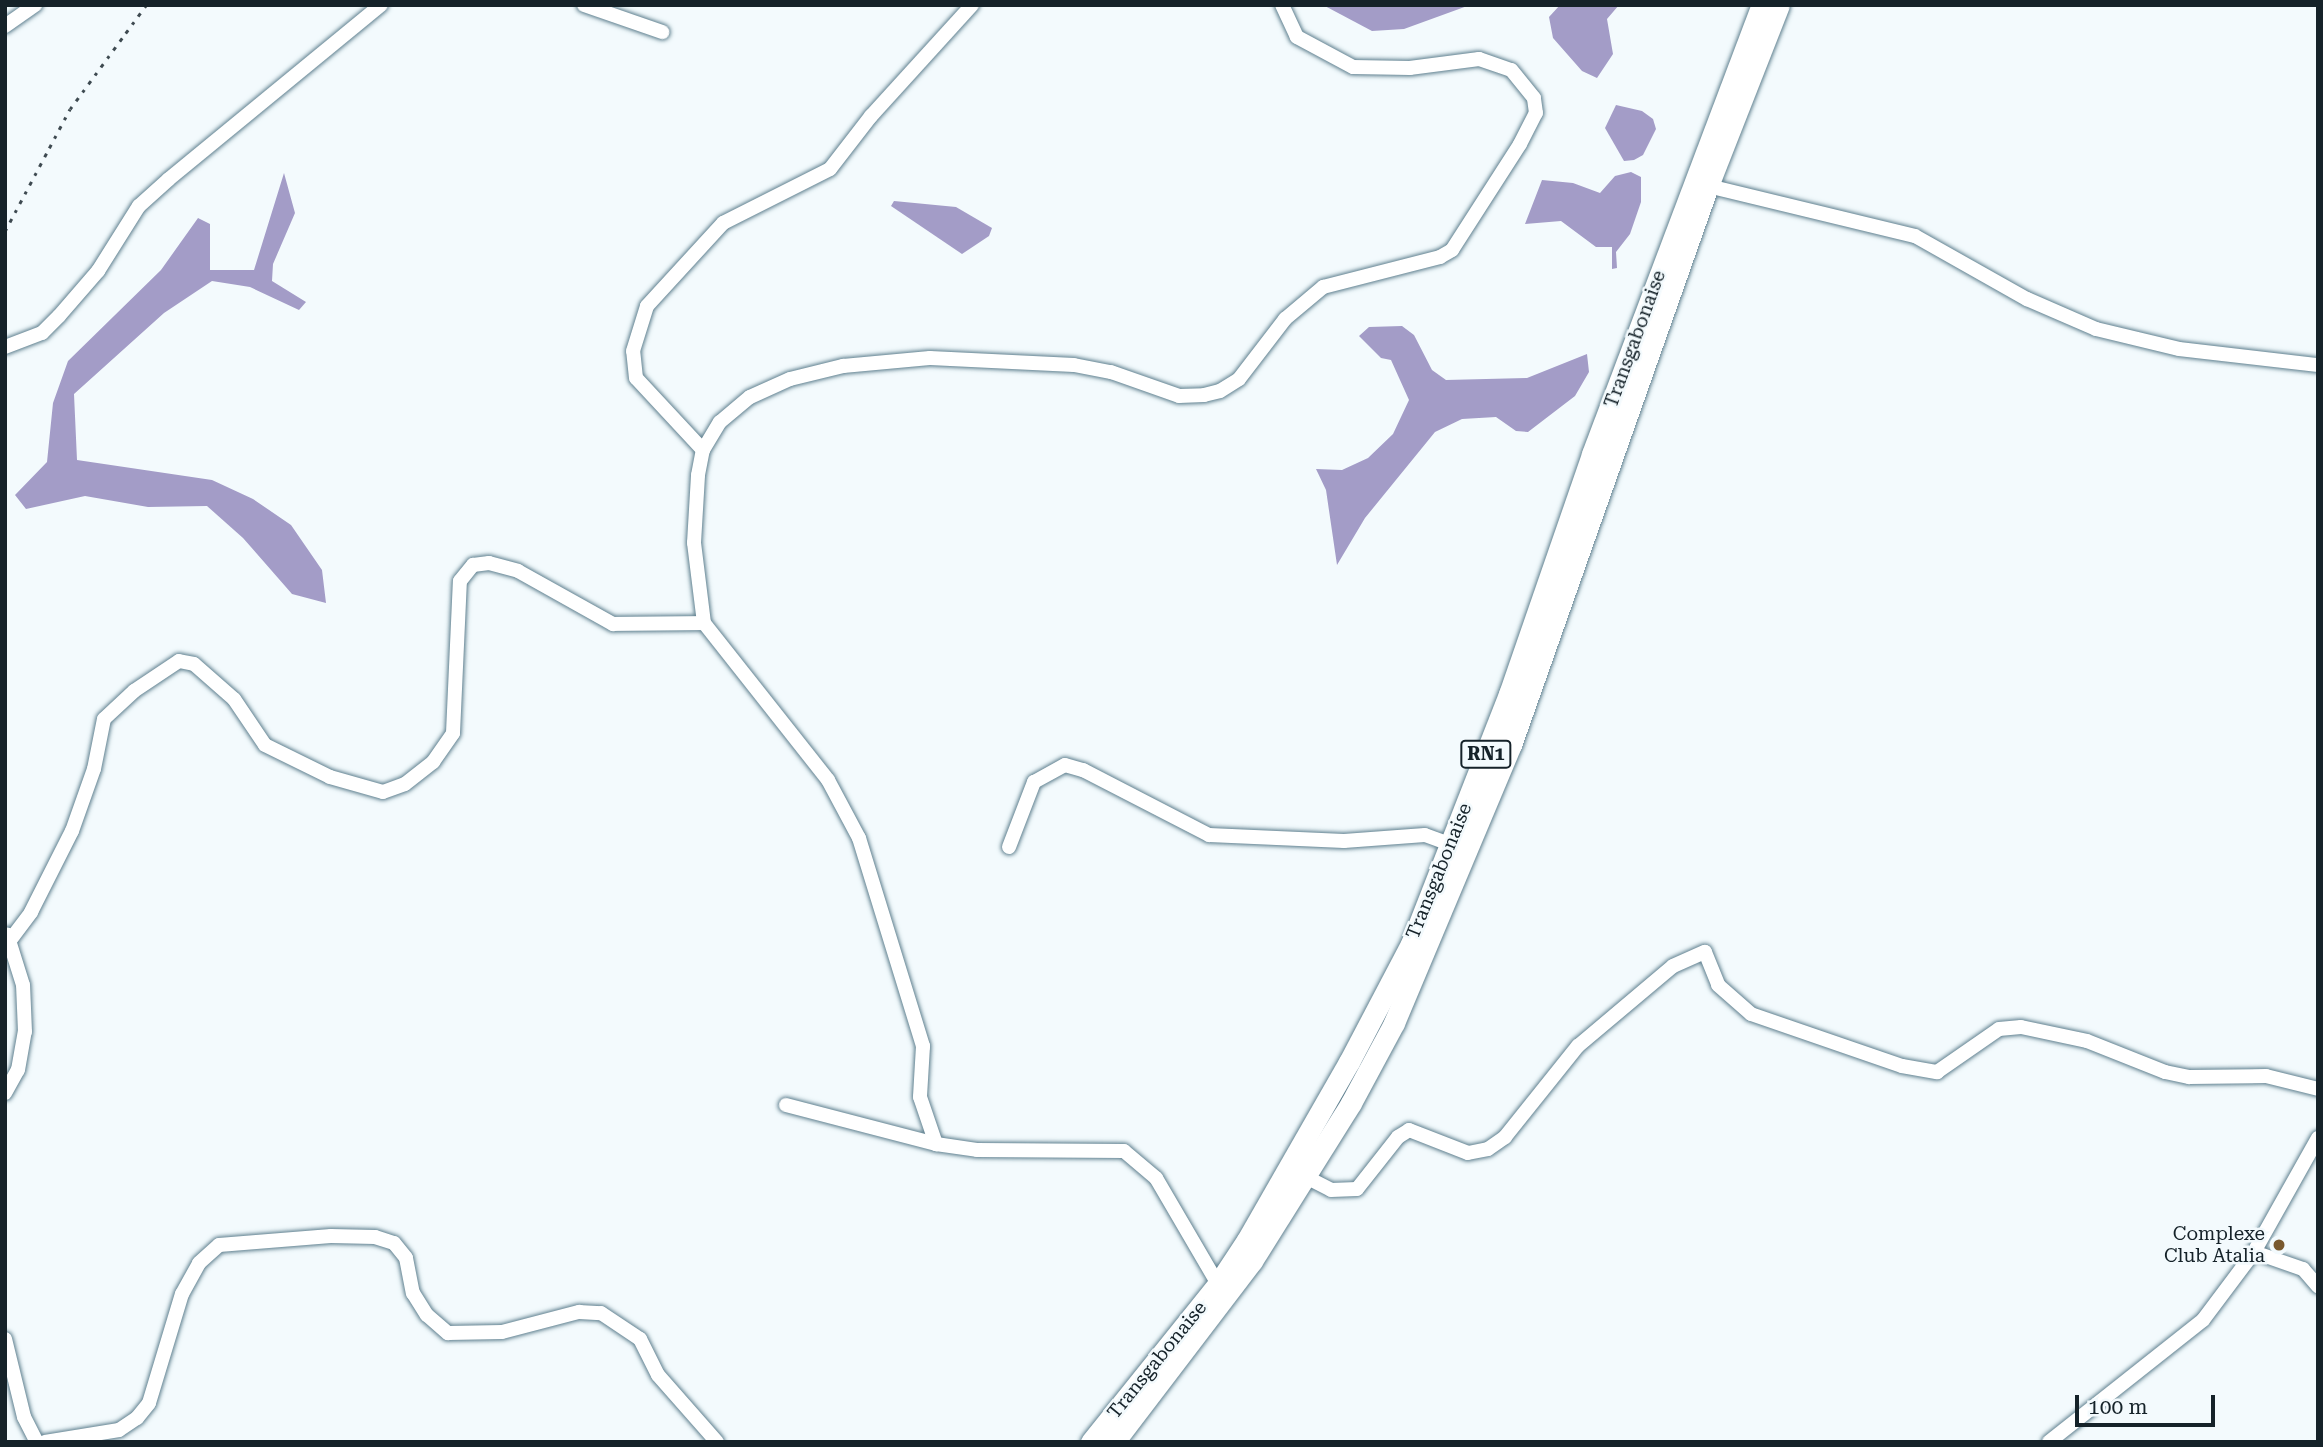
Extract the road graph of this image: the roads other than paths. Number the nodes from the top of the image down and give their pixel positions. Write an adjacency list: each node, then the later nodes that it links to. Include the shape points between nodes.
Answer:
1 (35, 5): 8 (street)
2 (381, 5): 11 (street, via 139,206 98,271 42,333)
3 (584, 5): 9 (street)
4 (972, 5): 13 (street, via 871,116 830,169 723,223 647,306 633,351 636,378)
5 (1282, 5): 13 (street, via 1297,37 1353,67 1410,68 1479,59 1511,70 1534,98 1536,113 1520,144 1452,250 1324,287 1285,319 1239,379 1220,391 1179,396 1111,372 1047,363 930,358 843,366 790,379 750,397 720,422)
6 (1762, 5): 10 (highway, Transgabonaise / RN1)
7 (1779, 5): 10 (highway, Transgabonaise / RN1)
8 (5, 26)
9 (662, 32)
10 (1700, 184): 12 (street, via 1915,236 2027,299 2096,328 2179,349); 15 (highway, Transgabonaise / RN1); 25 (highway, Transgabonaise / RN1, via 1511,745 1384,1043)
11 (5, 347)
12 (2318, 365)
13 (703, 450): 14 (street, via 694,542)
14 (704, 622): 17 (street, via 613,624 518,570 489,562 473,565 460,581 453,733 433,762 405,784 383,792 330,777 265,745 234,699 194,664 179,661 134,691 104,719 94,769 72,831 31,912); 24 (street, via 828,779 859,838 923,1046 920,1097)
15 (1450, 844): 16 (street, via 1425,835 1344,841 1209,835 1065,765 1034,782); 27 (highway, Transgabonaise / RN1, via 1410,944 1349,1062)
16 (1009, 847)
17 (8, 936): 18 (street, via 23,985)
18 (23, 1052): 19 (street); 21 (street)
19 (5, 1062)
20 (2318, 1089): 25 (street, via 2266,1076 2189,1077 2165,1072 2087,1041 2021,1027 1999,1029 1937,1072 1902,1066 1751,1014 1718,985 1705,952 1673,965 1578,1046 1505,1137 1488,1149 1468,1153 1409,1130 1398,1137 1357,1189 1331,1190)
21 (5, 1093)
22 (786, 1105): 24 (street)
23 (2318, 1138): 26 (street)
24 (936, 1144): 27 (street, via 977,1150 1124,1151 1156,1178)
25 (1306, 1177): 34 (highway, Transgabonaise / RN1, via 1216,1313)
26 (2254, 1252): 28 (street, via 2303,1269); 35 (street, via 2203,1320)
27 (1218, 1284): 33 (highway, Transgabonaise / RN1)
28 (2318, 1286)
29 (5, 1339): 30 (street, via 24,1417)
30 (37, 1442)
31 (45, 1442): 32 (street, via 119,1430 137,1418 149,1403 182,1294 200,1263 219,1245 364,1237 394,1243 406,1258 413,1293 427,1315 448,1333 502,1332 579,1312 601,1314 629,1329 658,1375)
32 (717, 1442)
33 (1091, 1442)
34 (1114, 1442)
35 (2049, 1442)

